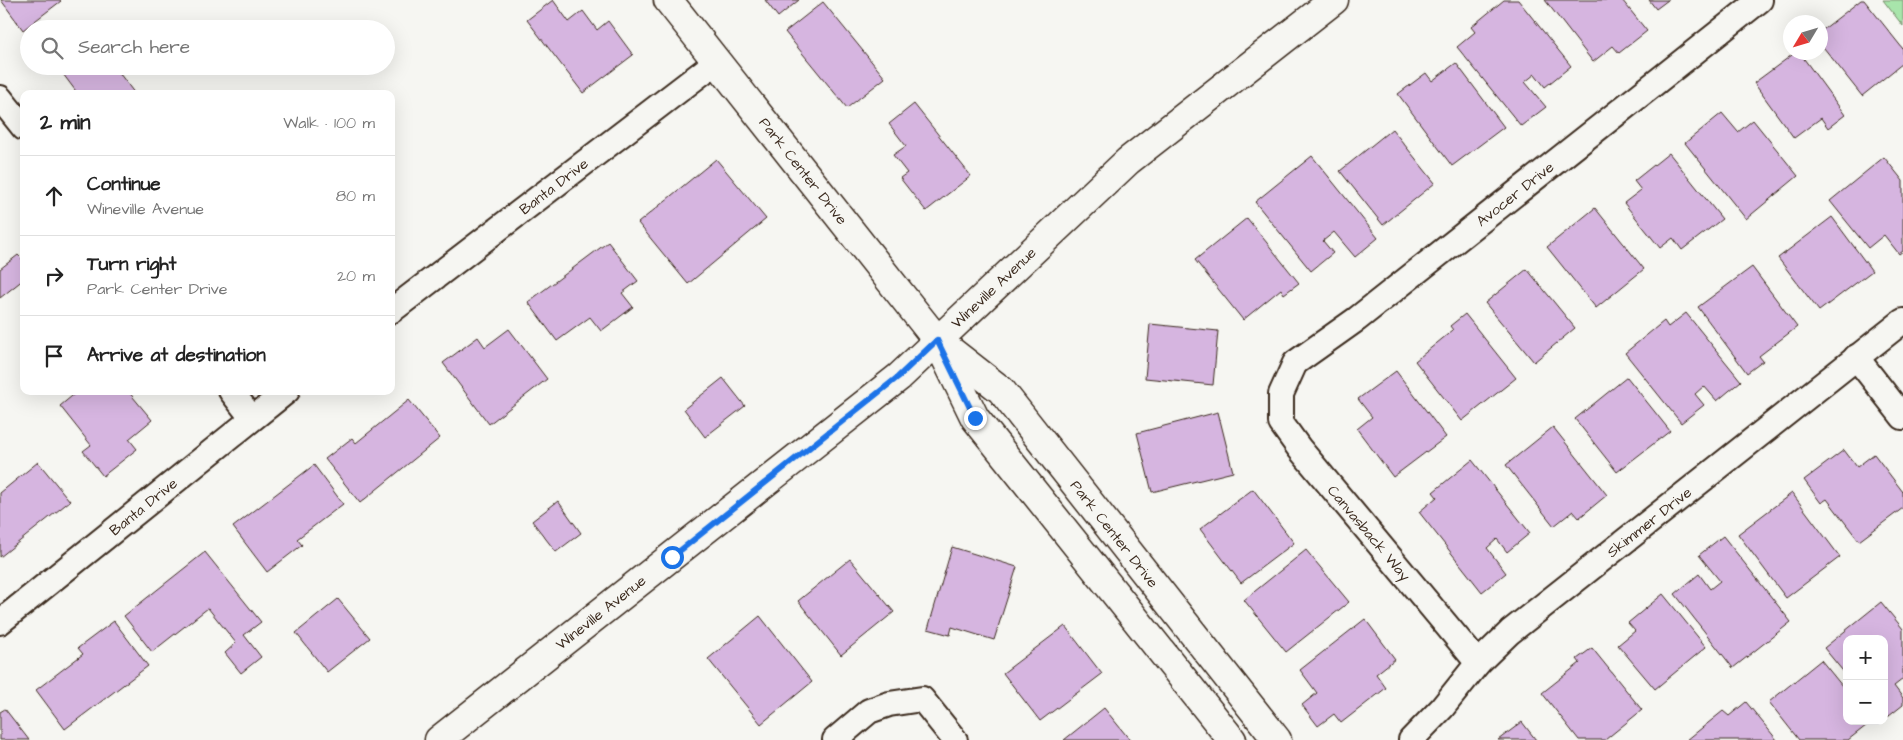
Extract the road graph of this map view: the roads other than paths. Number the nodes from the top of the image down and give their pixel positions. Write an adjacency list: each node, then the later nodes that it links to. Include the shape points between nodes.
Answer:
1 (668, 0): 4 (street, Park Center Drive)
2 (1334, 0): 9 (street, Wineville Avenue, via 1128,161)
3 (1760, 0): 11 (street, Avocer Drive, via 1357,319 1295,363)
4 (716, 62): 7 (street, Banta Drive); 9 (street, Park Center Drive)
5 (0, 98): 6 (street)
6 (20, 123)
7 (395, 308)
8 (1903, 321): 10 (street, Skimmer Drive)
9 (937, 340): 18 (street, Wineville Avenue, via 898,377); 21 (street, Park Center Drive, via 975,418); 22 (street, Park Center Drive, via 1001,390)
10 (1856, 358): 14 (street); 17 (street, Skimmer Drive, via 1510,632)
11 (1281, 394): 17 (street, Canvasback Way, via 1281,423 1299,448)
12 (234, 395): 15 (street)
13 (282, 395): 15 (street, Banta Drive)
14 (1903, 417)
15 (252, 418): 16 (street, Banta Drive)
16 (0, 622)
17 (1478, 663): 23 (street, Skimmer Drive)
18 (439, 740)
19 (836, 740): 20 (street, via 869,711 922,699)
20 (955, 740)
21 (1232, 740)
22 (1277, 740)
23 (1411, 740)

